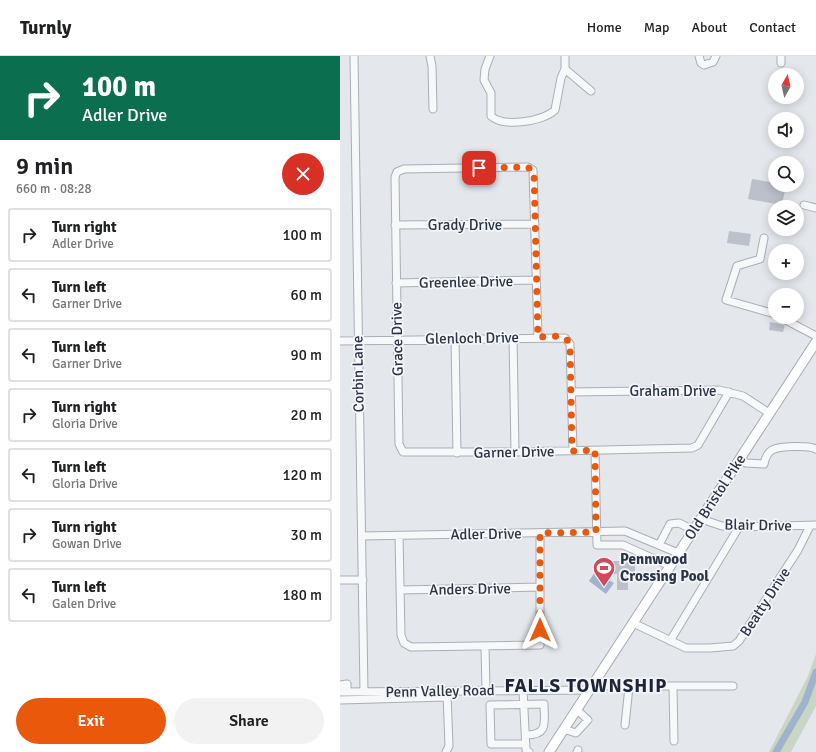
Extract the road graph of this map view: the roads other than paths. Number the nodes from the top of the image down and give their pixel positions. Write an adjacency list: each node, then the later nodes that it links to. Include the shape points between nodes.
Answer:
1 (354, 56): 23 (street, Corbin Lane)
2 (430, 56): 9 (street)
3 (490, 56): 7 (street, via 484,80 491,93 491,116 498,120 534,120 550,115 556,110)
4 (565, 56): 7 (street)
5 (699, 56): 6 (street, via 704,65 713,62)
6 (716, 56)
7 (565, 69): 8 (street)
8 (591, 91)
9 (433, 109)
10 (804, 204): 11 (street)
11 (816, 208)
12 (535, 224): 13 (street, Grady Drive); 13 (street, Grace Drive, via 534,172 531,168 404,169 395,177); 15 (street)
13 (395, 225): 16 (street, Grace Drive)
14 (764, 238): 17 (street, via 760,259 737,266 726,300)
15 (536, 280): 16 (street, Greenlee Drive); 20 (street)
16 (396, 283): 24 (street, Grace Drive)
17 (768, 312)
18 (793, 324): 19 (street)
19 (816, 336)
20 (538, 337): 21 (street, Glenloch Drive); 27 (street, Glenloch Drive, via 563,337 569,340)
21 (513, 338): 22 (street, Glenloch Drive); 34 (street)
22 (455, 339): 24 (street, Glenloch Drive); 33 (street)
23 (358, 340): 24 (street, Glenloch Drive); 25 (street, Glenloch Drive); 42 (street, Corbin Lane)
24 (397, 340): 33 (street, Grace Drive, via 400,448 407,453)
25 (340, 341)
26 (816, 342): 29 (main road, Old Bristol Pike)
27 (571, 392): 28 (street, Graham Drive); 32 (street)
28 (729, 392): 29 (street, Graham Drive, via 743,396); 31 (street, Garner Drive, via 696,447)
29 (769, 413): 35 (main road, Old Bristol Pike)
30 (816, 449): 35 (street, via 785,447 772,450 764,464 746,463)
31 (595, 450): 32 (street, Garner Drive); 40 (street)
32 (572, 451): 34 (street, Garner Drive)
33 (457, 452): 34 (street, Garner Drive)
34 (515, 452)
35 (739, 459): 36 (main road, Old Bristol Pike)
36 (700, 519): 38 (street, Blair Drive, via 722,526); 39 (main road, Old Bristol Pike)
37 (813, 525): 38 (street, Blair Drive); 52 (street, Beatty Drive, via 736,644 686,648)
38 (739, 527): 52 (street)
39 (693, 530): 44 (street, via 679,523 670,524); 45 (main road, Old Bristol Pike)
40 (596, 532): 41 (street, Adler Drive); 44 (street, Adler Drive, via 630,532); 46 (street, via 597,545 623,545)
41 (540, 533): 43 (street, Adler Drive); 49 (street)
42 (362, 536): 43 (street, Adler Drive); 48 (street, Corbin Lane)
43 (399, 536): 50 (street)
44 (659, 545): 45 (street, Adler Drive)
45 (678, 553): 46 (main road, Old Bristol Pike)
46 (670, 566): 51 (main road, Old Bristol Pike)
47 (340, 580): 48 (street)
48 (363, 580): 62 (street, Corbin Lane)
49 (540, 587): 50 (street, Anders Drive); 53 (street, via 540,645)
50 (400, 590): 53 (street, via 401,635 406,645 411,648)
51 (633, 623): 52 (street, Beatty Drive); 58 (main road, Old Bristol Pike)
52 (670, 641)
53 (485, 647): 59 (street)
54 (340, 684): 61 (street, via 347,684)
55 (733, 686): 57 (street, Penn Valley Road)
56 (629, 687): 57 (street, Penn Valley Road); 58 (street, Penn Valley Road); 67 (street)
57 (673, 687): 70 (street)
58 (589, 688): 60 (street, Penn Valley Road); 66 (main road, Old Bristol Pike)
59 (486, 690): 60 (street, Penn Valley Road); 63 (street, Penn Valley Road)
60 (523, 690): 65 (street)
61 (344, 692): 62 (street, Penn Valley Road)
62 (364, 692): 63 (street, Penn Valley Road)
63 (447, 694): 64 (street); 72 (street)
64 (340, 700)
65 (524, 704): 69 (street); 69 (street, via 544,704 544,726 541,732); 71 (street, via 490,705 491,744)
66 (576, 709): 68 (main road, Old Bristol Pike); 68 (street, via 588,720 576,733)
67 (625, 725)
68 (563, 729): 74 (main road, Old Bristol Pike)
69 (526, 735): 71 (street)
70 (674, 740)
71 (526, 744): 73 (street, via 526,750)
72 (447, 751)
73 (529, 752)
74 (549, 752)

